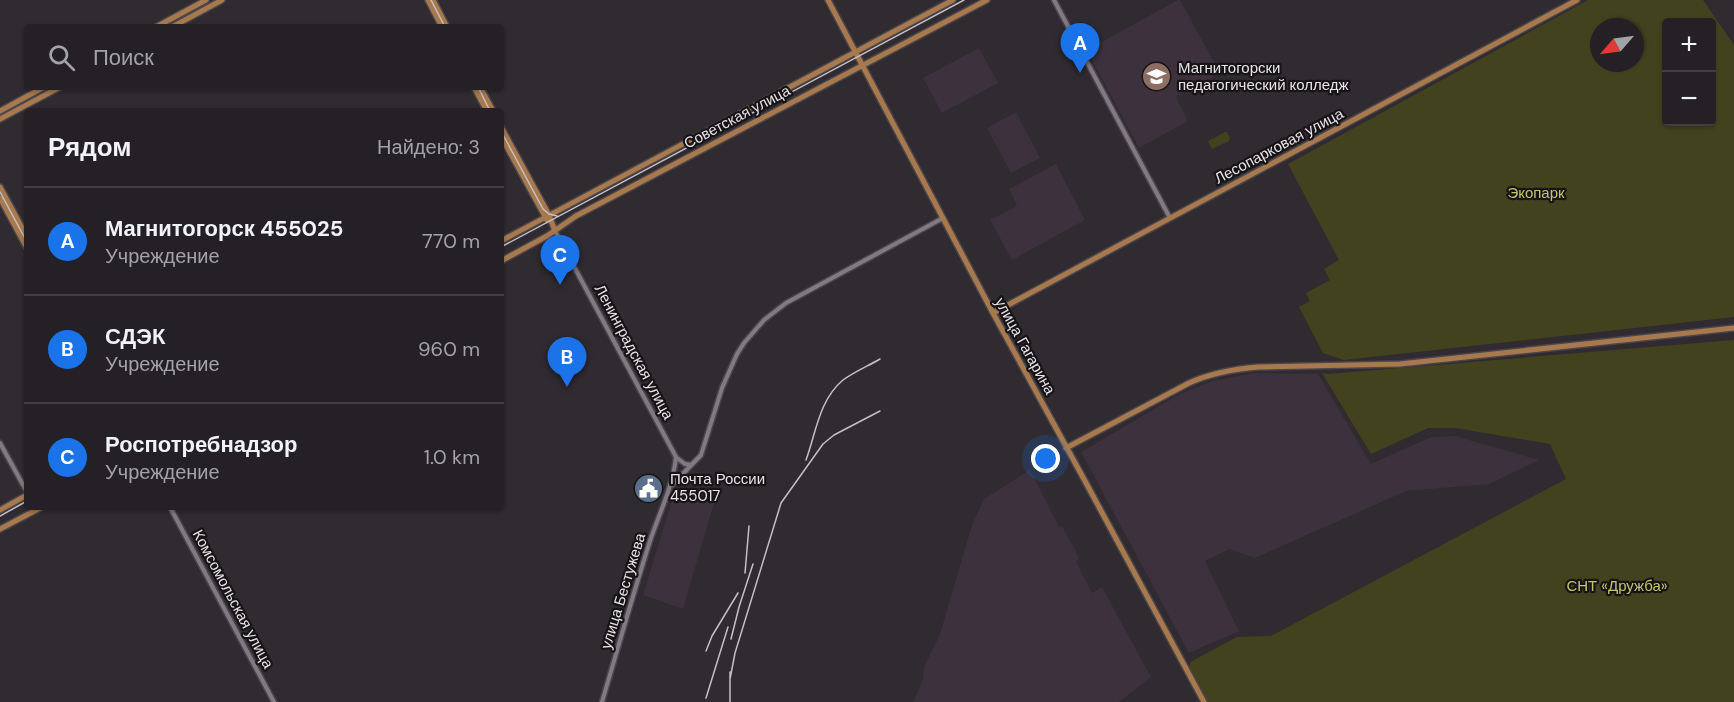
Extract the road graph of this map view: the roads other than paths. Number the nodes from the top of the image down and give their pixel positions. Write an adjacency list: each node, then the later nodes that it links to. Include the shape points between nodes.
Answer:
1 (206, 0): 9 (main road)
2 (222, 0): 10 (main road)
3 (430, 0): 11 (main road); 12 (main road)
4 (828, 0): 13 (main road, улица Гагарина)
5 (953, 0): 13 (main road, Советская улица)
6 (987, 0): 14 (main road, Советская улица)
7 (1054, 0): 29 (street)
8 (1577, 0): 29 (main road, Лесопарковая улица)
9 (162, 24)
10 (178, 24)
11 (441, 24)
12 (445, 24)
13 (855, 52): 14 (main road, улица Гагарина); 27 (main road, Советская улица)
14 (862, 65): 28 (main road, улица Гагарина); 31 (main road, Советская улица, via 576,216)
15 (38, 90): 21 (main road)
16 (54, 90): 22 (main road)
17 (476, 90): 19 (main road)
18 (482, 90): 20 (main road)
19 (485, 108)
20 (490, 108)
21 (0, 111)
22 (0, 119)
23 (504, 133): 27 (main road, Ленинградская улица)
24 (504, 141): 27 (main road, Ленинградская улица)
25 (0, 187): 30 (main road)
26 (0, 198): 33 (main road)
27 (547, 216): 31 (main road, Ленинградская улица); 32 (main road, Советская улица)
28 (943, 218): 35 (main road, улица Гагарина); 40 (street, via 786,303 764,320 737,354 701,455)
29 (1170, 218): 35 (main road, Лесопарковая улица)
30 (24, 231)
31 (555, 231): 34 (main road, Советская улица); 39 (street, Ленинградская улица)
32 (504, 239)
33 (24, 242)
34 (504, 259)
35 (993, 313): 38 (main road, улица Гагарина)
36 (1734, 328): 38 (main road, via 1400,364 1237,369 1189,383)
37 (0, 443): 42 (street)
38 (1066, 447): 50 (main road, улица Гагарина)
39 (676, 457): 40 (street); 41 (street)
40 (691, 465): 41 (street)
41 (670, 487): 49 (street, улица Бестужева)
42 (24, 488)
43 (24, 496): 44 (main road)
44 (0, 510)
45 (36, 510): 47 (main road)
46 (172, 510): 48 (street, Комсомольская улица)
47 (0, 529)
48 (274, 702)
49 (602, 702)
50 (1204, 702)

